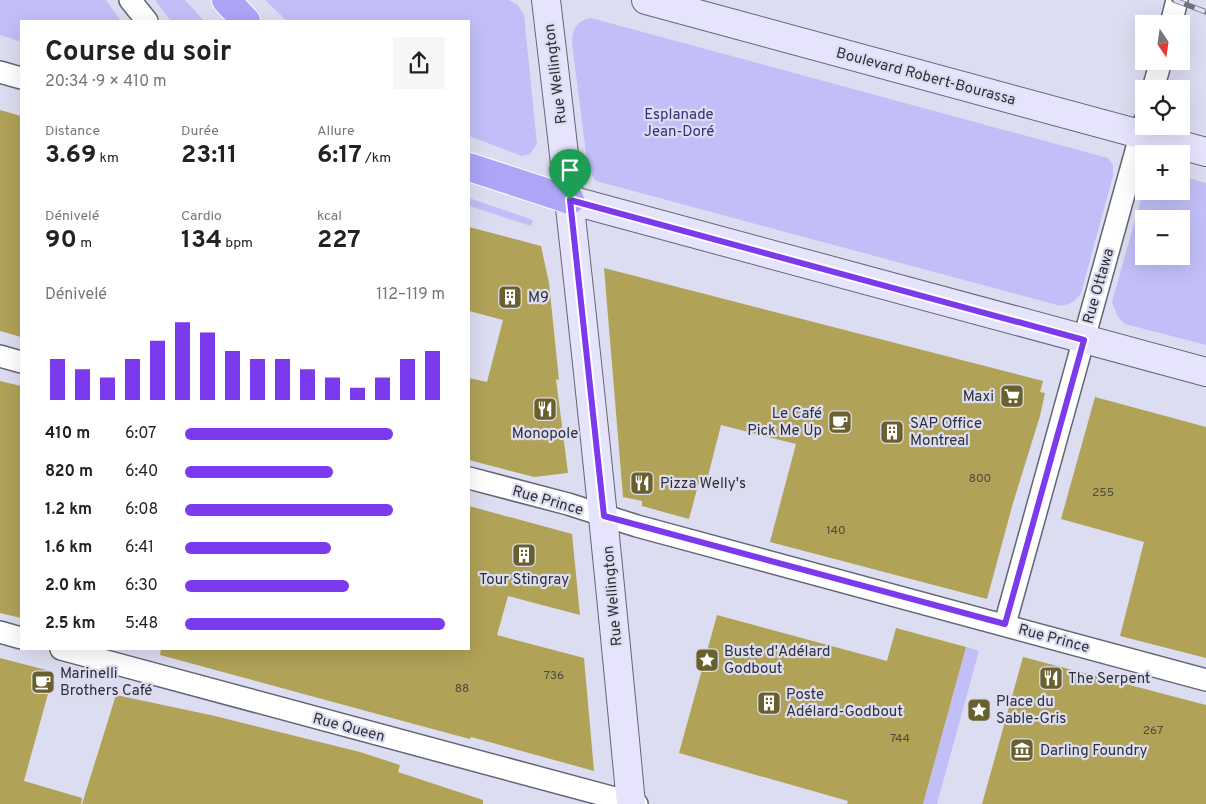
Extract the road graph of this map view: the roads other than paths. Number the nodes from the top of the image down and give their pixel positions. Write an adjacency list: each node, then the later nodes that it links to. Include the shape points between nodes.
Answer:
1 (130, 0): 7 (street)
2 (226, 0): 8 (highway)
3 (546, 0): 16 (main road, Rue Wellington)
4 (646, 0): 11 (main road, Boulevard Robert-Bourassa)
5 (1177, 0): 6 (street)
6 (1173, 15)
7 (147, 20)
8 (245, 20)
9 (0, 72): 10 (street)
10 (20, 78)
11 (1135, 126)
12 (1140, 135): 17 (street, Rue Ottawa)
13 (1161, 135): 14 (main road, Boulevard Robert-Bourassa)
14 (1206, 152)
15 (470, 167): 16 (highway)
16 (570, 200): 17 (main road); 22 (main road, Rue Wellington)
17 (1084, 340): 20 (main road); 23 (street, Rue Ottawa)
18 (0, 356): 19 (street)
19 (20, 362)
20 (1206, 372)
21 (470, 478): 22 (street, Rue Prince)
22 (604, 516): 23 (street, Rue Prince); 28 (main road, Rue Wellington)
23 (1005, 624): 27 (street, Rue Prince)
24 (0, 632): 25 (street)
25 (20, 638)
26 (65, 650): 28 (street, Rue Queen)
27 (1206, 680)
28 (633, 803)

